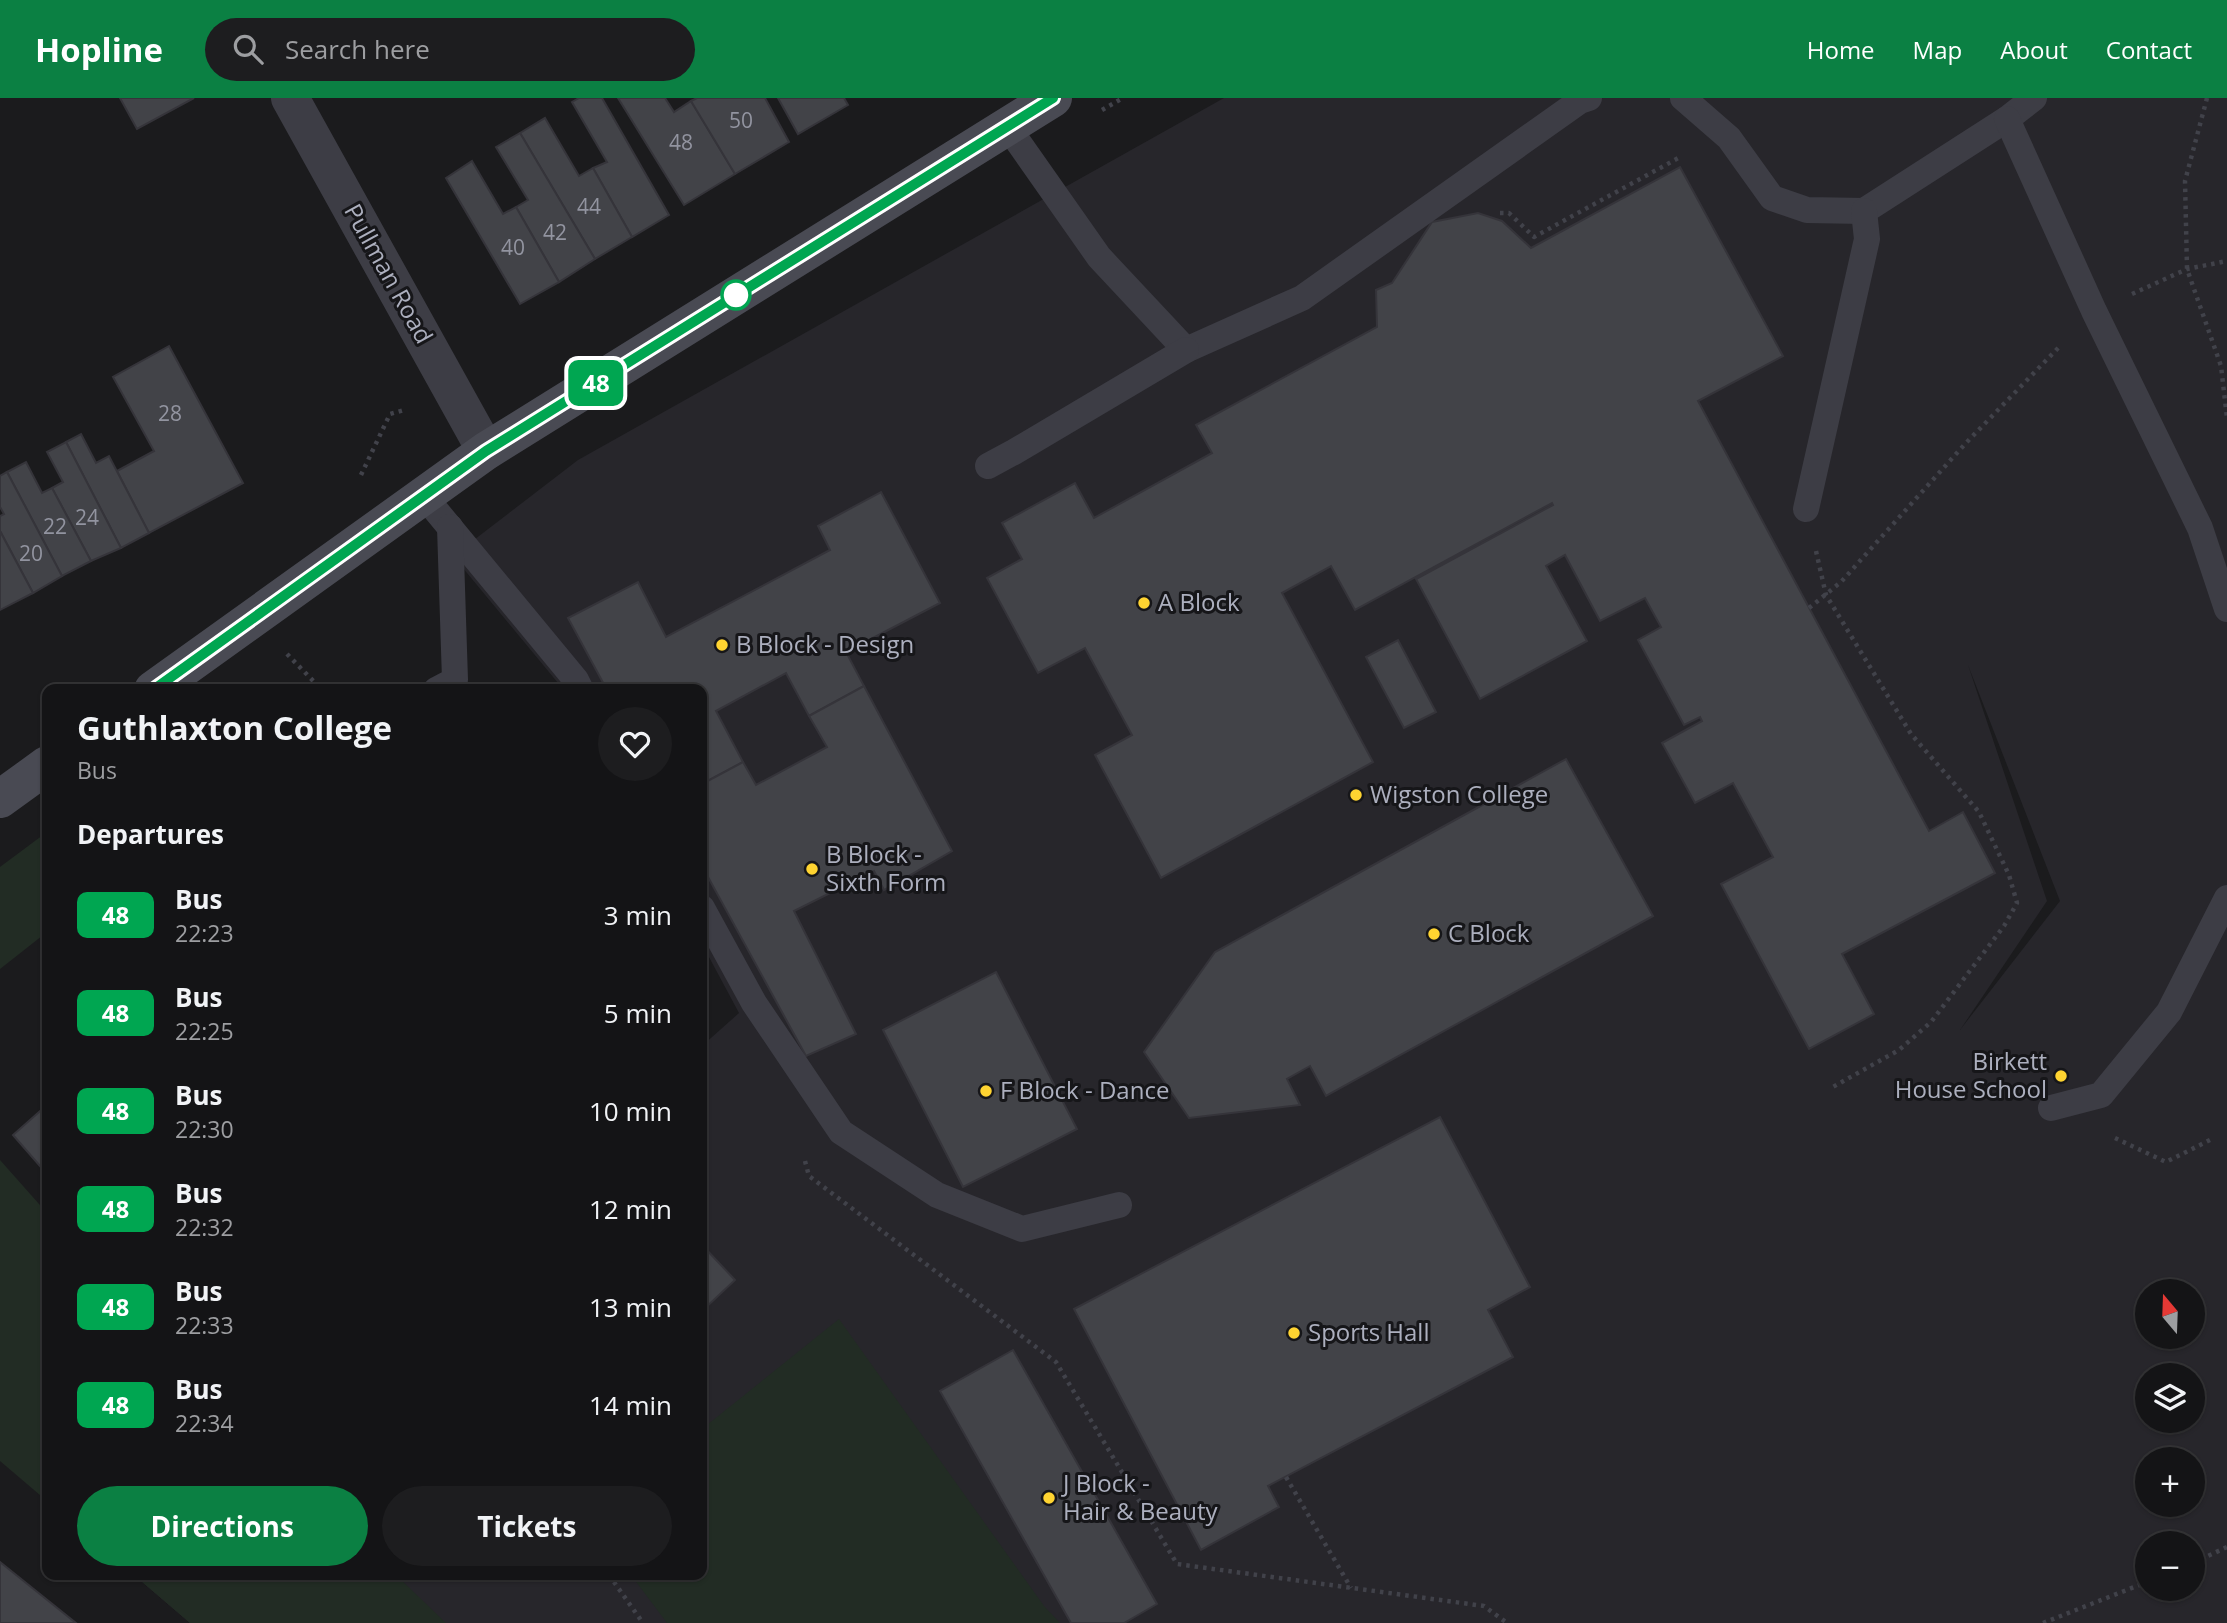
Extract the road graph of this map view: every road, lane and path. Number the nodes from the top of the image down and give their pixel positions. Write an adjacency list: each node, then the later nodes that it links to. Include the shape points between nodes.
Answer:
1 (290, 98): 17 (street, Pullman Road)
2 (1053, 98): 8 (main road)
3 (1589, 98): 15 (lane, via 1302,298)
4 (1683, 98): 10 (lane, via 1729,138 1772,198 1807,210)
5 (2034, 98): 7 (lane)
6 (2207, 98): 13 (path, via 2185,181)
7 (2007, 119): 10 (lane); 14 (lane)
8 (1007, 127): 15 (lane, via 1099,257); 17 (main road)
9 (1683, 156): 11 (path, via 1534,237 1509,213)
10 (1864, 211): 20 (lane, via 1867,239)
11 (1489, 213)
12 (2227, 261): 13 (path)
13 (2187, 269): 14 (path); 16 (path, via 2221,366)
14 (2094, 311): 22 (path); 24 (lane, via 2200,528)
15 (1186, 350): 18 (lane)
16 (2227, 418)
17 (486, 451): 19 (main road)
18 (988, 466)
19 (424, 496): 21 (lane); 25 (main road)
20 (1806, 509)
21 (450, 527): 26 (lane); 27 (lane)
22 (1826, 595): 23 (path); 32 (path, via 1911,734 1979,812 2017,903 1931,1022 1899,1050)
23 (1810, 608)
24 (2227, 609)
25 (161, 684)
26 (451, 684)
27 (577, 684)
28 (42, 768): 29 (main road)
29 (2, 791)
30 (2227, 898): 33 (lane, via 2169,1012 2101,1095)
31 (707, 917): 36 (lane, via 754,1003 841,1132 937,1195 1022,1229)
32 (1831, 1088)
33 (2051, 1108): 34 (path, via 2166,1162)
34 (2210, 1140)
35 (802, 1150): 42 (path, via 809,1176 1056,1362 1177,1564)
36 (1119, 1205)
37 (1286, 1477): 42 (path)
38 (2227, 1547): 39 (path)
39 (2205, 1557)
40 (613, 1580): 43 (path)
41 (2135, 1587): 45 (path)
42 (1351, 1589): 44 (path, via 1484,1606)
43 (643, 1623)
44 (1507, 1623)
45 (2043, 1623)

